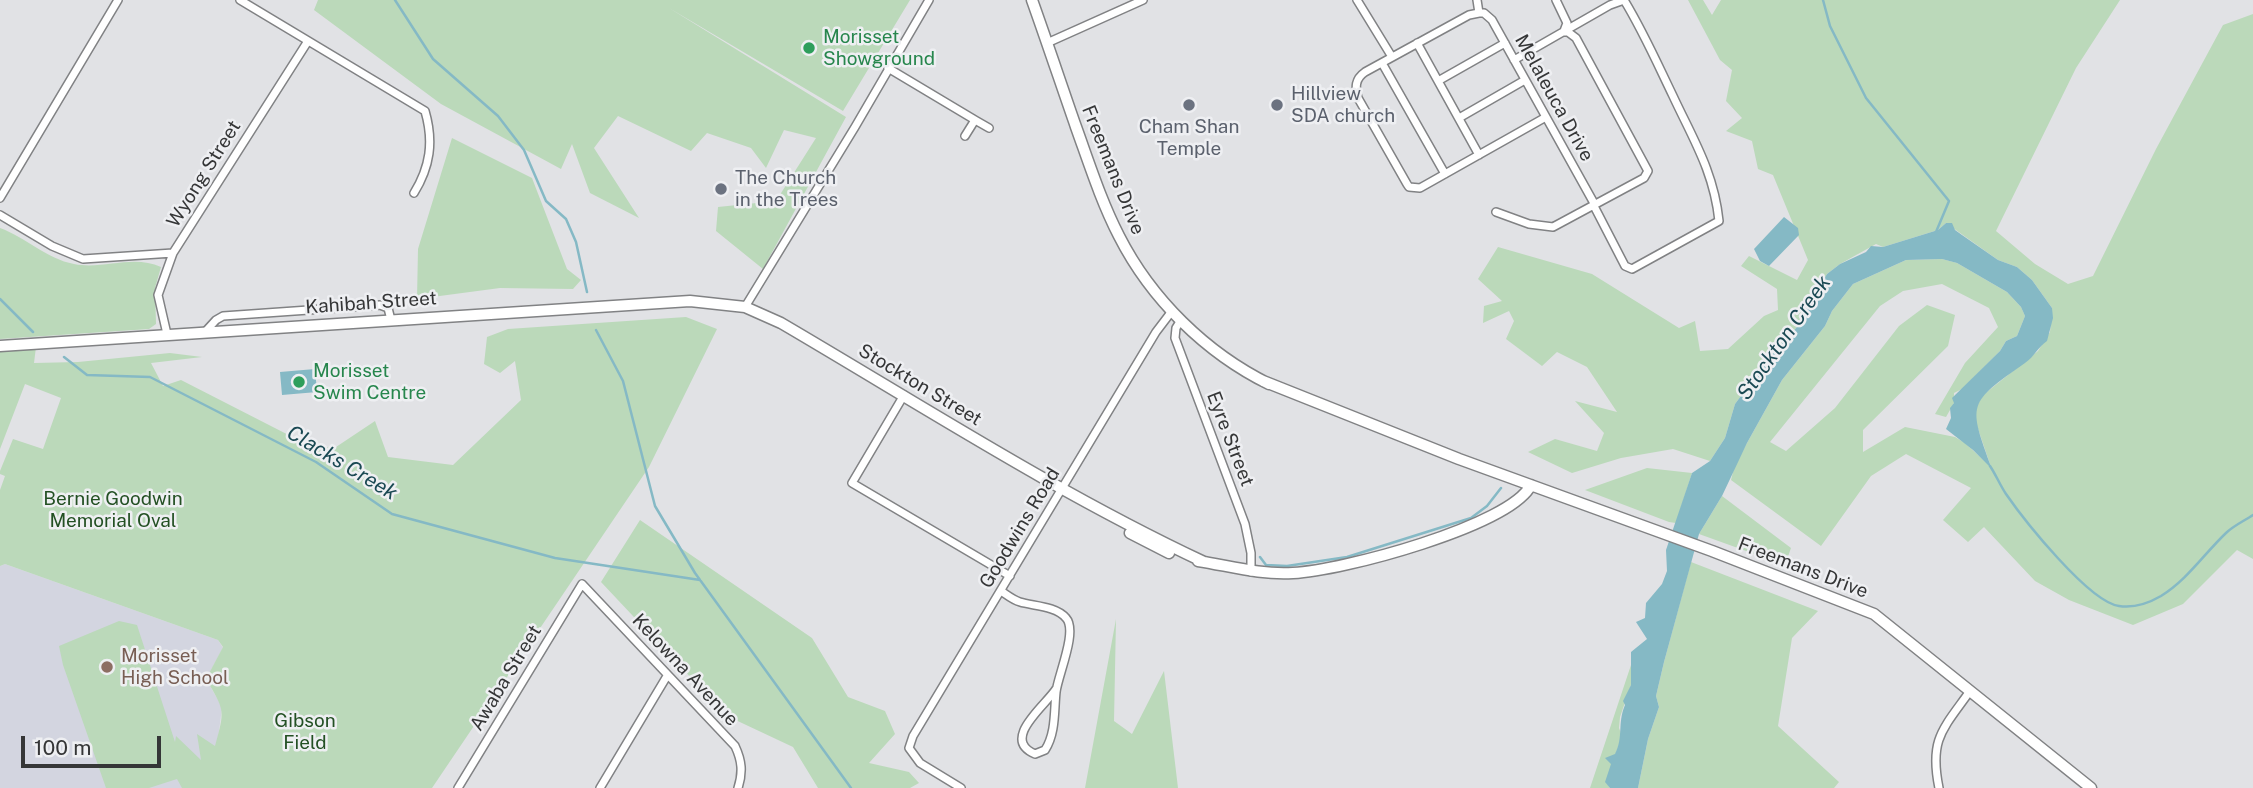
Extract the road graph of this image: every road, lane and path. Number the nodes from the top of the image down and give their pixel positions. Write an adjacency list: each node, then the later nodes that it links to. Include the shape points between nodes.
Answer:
1 (118, 0): 30 (street)
2 (240, 0): 12 (street)
3 (929, 0): 19 (street)
4 (1032, 0): 13 (street, Freemans Drive)
5 (1143, 0): 13 (street)
6 (1357, 0): 16 (street)
7 (1476, 0): 10 (street)
8 (1556, 0): 11 (street, via 1567,23)
9 (1624, 0): 11 (street); 31 (street, Melaleuca Drive, via 1704,156 1719,221 1632,269 1625,265)
10 (1479, 13): 14 (street); 15 (street, Melaleuca Drive, via 1492,20)
11 (1563, 32): 17 (street); 31 (street, via 1576,38 1648,172)
12 (307, 41): 29 (street, via 425,111 430,142 425,174); 34 (street, Wyong Street)
13 (1047, 43): 36 (street, Freemans Drive, via 1109,216 1132,260)
14 (1418, 43): 16 (street); 21 (street)
15 (1505, 43): 17 (street, Melaleuca Drive); 21 (street)
16 (1392, 57): 18 (street)
17 (1514, 60): 20 (street, Melaleuca Drive)
18 (1382, 63): 28 (street); 28 (street, via 1360,76 1358,98 1407,184 1415,188)
19 (888, 68): 24 (street); 35 (street)
20 (1525, 80): 22 (street, Melaleuca Drive); 23 (street)
21 (1438, 81): 23 (street)
22 (1546, 117): 27 (street); 31 (street, Melaleuca Drive)
23 (1459, 118): 27 (street)
24 (975, 120): 25 (street); 26 (street)
25 (989, 128)
26 (965, 136)
27 (1479, 155): 28 (street)
28 (1445, 174)
29 (414, 193)
30 (0, 198)
31 (1595, 206): 32 (street, via 1553,228)
32 (1496, 212)
33 (0, 215): 34 (street, via 83,260)
34 (173, 253): 38 (street, Wyong Street, via 158,295)
35 (745, 306): 38 (street, Kahibah Street, via 690,301); 40 (street, Stockton Street)
36 (1172, 311): 37 (street, Freemans Drive); 42 (street, Goodwins Road)
37 (1181, 320): 41 (street, Freemans Drive, via 1214,350 1263,381 1340,419); 43 (street, Eyre Street, via 1176,328 1178,346 1245,524)
38 (167, 334): 39 (street, Kahibah Street)
39 (0, 346)
40 (904, 396): 42 (street, Stockton Street); 44 (street, via 852,483)
41 (1531, 485): 43 (street, Stockton Street, via 1524,496 1499,513 1384,555 1326,570); 49 (street, Freemans Drive, via 1874,614)
42 (1061, 489): 43 (street, Stockton Street, via 1204,562); 44 (street, Goodwins Road)
43 (1251, 572)
44 (1010, 576): 46 (street, Goodwins Road)
45 (582, 584): 47 (street, Kelowna Avenue); 50 (street, Awaba Street)
46 (1001, 591): 48 (street, via 1018,602 1066,617 1069,642); 53 (street, Goodwins Road, via 909,748 920,763)
47 (667, 676): 51 (street); 52 (street, Kelowna Avenue, via 735,746 741,760)
48 (1056, 690): 48 (street, via 1049,744 1035,754 1021,739 1035,712)
49 (1970, 691): 54 (street, via 1935,746); 55 (street, Freemans Drive)
50 (458, 788)
51 (600, 788)
52 (738, 788)
53 (961, 788)
54 (1939, 788)
55 (2091, 788)

